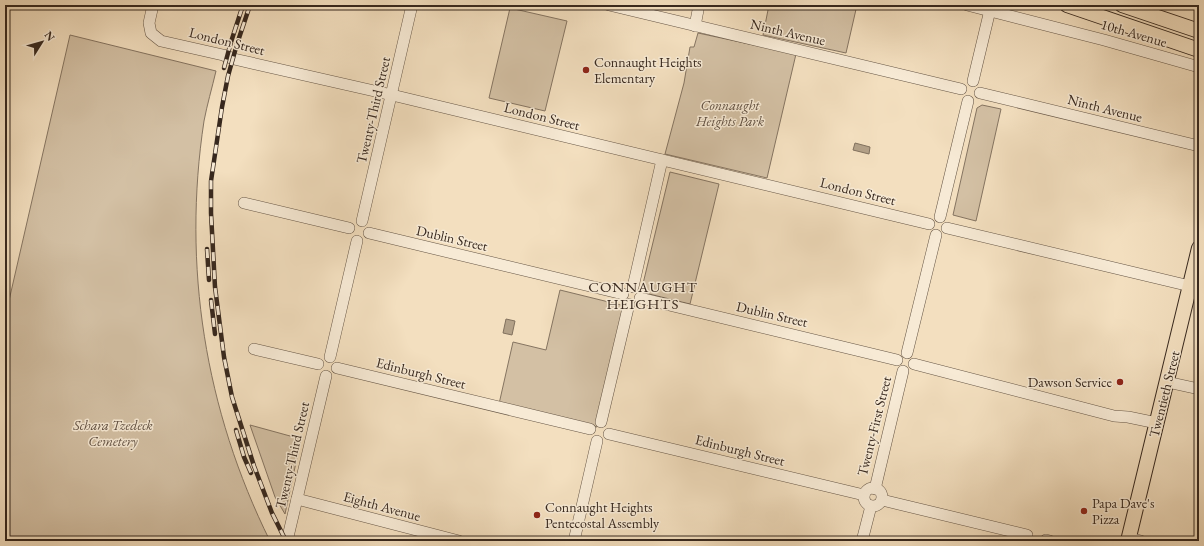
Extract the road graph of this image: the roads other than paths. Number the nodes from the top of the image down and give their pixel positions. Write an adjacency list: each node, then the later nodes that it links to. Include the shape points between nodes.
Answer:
1 (153, 5): 16 (street, London Street, via 149,23 151,33 162,41)
2 (412, 5): 16 (street, Twenty-Third Street)
3 (609, 5): 9 (street, Ninth Avenue)
4 (699, 5): 9 (street)
5 (967, 5): 8 (street, 10th Avenue)
6 (1067, 5): 11 (main road)
7 (1122, 5): 10 (main road)
8 (990, 10): 12 (street, 10th Avenue); 13 (street)
9 (695, 26): 14 (street, Ninth Avenue)
10 (1199, 31)
11 (1199, 50)
12 (1199, 68)
13 (973, 81): 14 (street, via 967,82); 15 (street, via 980,87)
14 (961, 88): 17 (street, via 963,97)
15 (980, 93): 17 (street, via 977,99); 18 (street, Ninth Avenue)
16 (392, 95): 19 (street, London Street); 22 (street, Twenty-Third Street)
17 (968, 101): 21 (street)
18 (1199, 146)
19 (662, 160): 23 (street, London Street); 31 (street)
20 (244, 203): 24 (street)
21 (940, 217): 23 (street, via 932,219); 25 (street, via 945,220)
22 (362, 221): 24 (street, via 352,223); 26 (street)
23 (929, 224): 27 (street, via 929,230)
24 (349, 228): 28 (street, via 351,238)
25 (947, 228): 27 (street, via 944,233); 30 (street)
26 (369, 233): 28 (street, via 366,238); 32 (street, Dublin Street)
27 (936, 235): 36 (street)
28 (357, 241): 37 (street)
29 (1199, 248): 30 (main road, Twentieth Street)
30 (1190, 286): 44 (main road, Twentieth Street)
31 (633, 287): 32 (street, via 625,289); 33 (street, via 638,290)
32 (623, 294): 34 (street, via 624,302)
33 (640, 298): 34 (street, via 634,304); 38 (street, Dublin Street)
34 (629, 304): 46 (street)
35 (254, 350): 39 (street)
36 (907, 353): 38 (street, via 900,355); 40 (street, via 913,358)
37 (330, 357): 39 (street, via 324,357); 41 (street, via 335,360)
38 (897, 360): 42 (street, via 897,365)
39 (318, 364): 43 (street, via 318,370)
40 (914, 364): 42 (street, via 909,370); 47 (street, via 1114,416)
41 (338, 368): 43 (street, via 332,376); 48 (street, Edinburgh Street)
42 (903, 371): 51 (street, Twenty-First Street)
43 (326, 376): 53 (street, Twenty-Third Street)
44 (1167, 382): 45 (street); 47 (main road, Twentieth Street)
45 (1199, 390)
46 (601, 422): 48 (street, via 595,423); 49 (street, via 607,425)
47 (1156, 423): 57 (main road, Twentieth Street)
48 (590, 429): 50 (street, via 592,438)
49 (609, 434): 50 (street, via 603,441); 52 (street, Edinburgh Street)
50 (597, 441): 60 (street)
51 (875, 489): 52 (street, via 867,491); 54 (street, via 881,494)
52 (864, 495): 55 (street, via 866,503)
53 (297, 499): 58 (street, Twenty-Third Street); 59 (street, Eighth Avenue)
54 (882, 500): 55 (street, via 876,506); 56 (street)
55 (870, 506): 61 (street)
56 (1027, 536)
57 (1133, 540)
58 (287, 541)
59 (459, 541)
60 (574, 541)
61 (862, 541)

